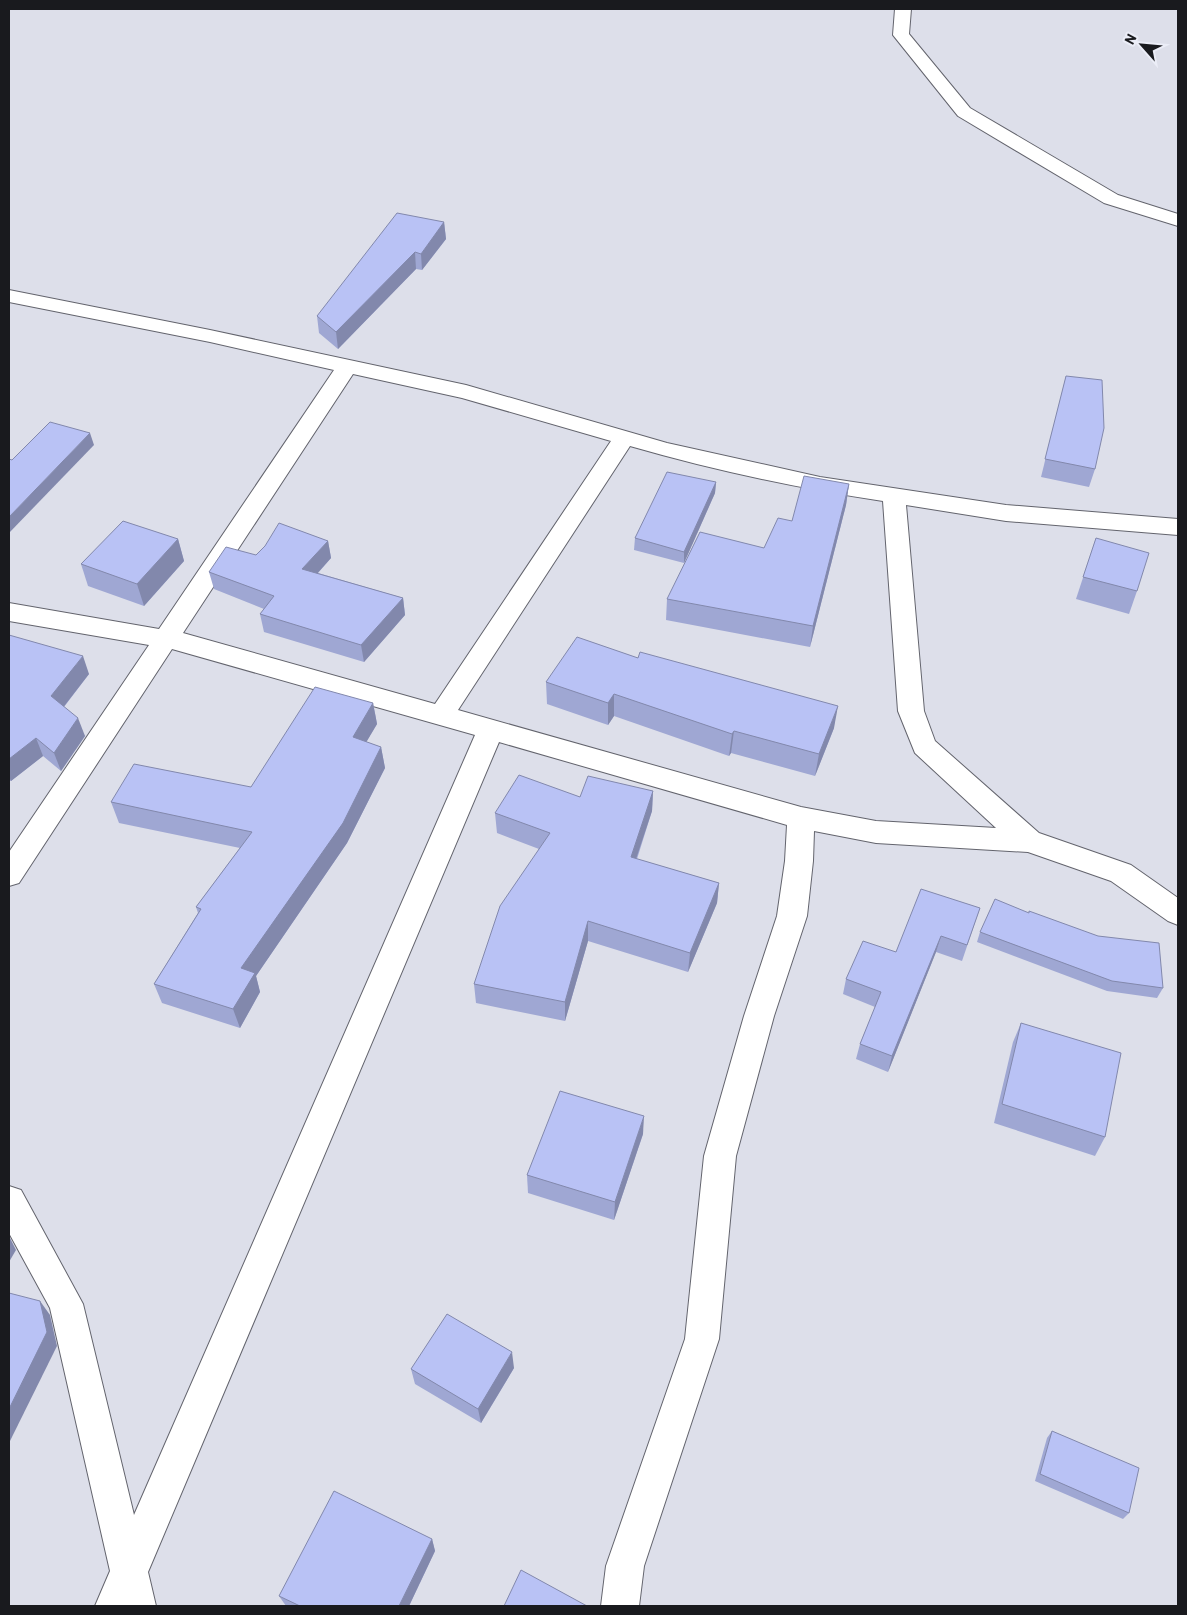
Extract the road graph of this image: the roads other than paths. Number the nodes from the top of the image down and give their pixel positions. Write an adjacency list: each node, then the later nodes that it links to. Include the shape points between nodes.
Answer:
1 (903, 9): 2 (street, via 901,35 964,112 1111,199)
2 (1178, 220)
3 (9, 296): 4 (street)
4 (347, 366): 5 (street, via 466,392); 9 (street)
5 (625, 437): 6 (street, via 820,484); 10 (street)
6 (894, 496): 7 (street, via 1006,513); 13 (street, via 911,711 924,746)
7 (1178, 527)
8 (9, 612): 9 (street)
9 (166, 639): 10 (street); 14 (street)
10 (441, 715): 11 (street)
11 (491, 729): 12 (street); 17 (street)
12 (801, 818): 13 (street, via 876,832); 19 (street, via 792,916 759,1016 720,1156 702,1339 626,1566)
13 (1028, 841): 15 (street, via 1121,872)
14 (9, 875)
15 (1178, 913)
16 (9, 1201): 17 (street, via 66,1304)
17 (133, 1590): 18 (street)
18 (114, 1606)
19 (620, 1606)

